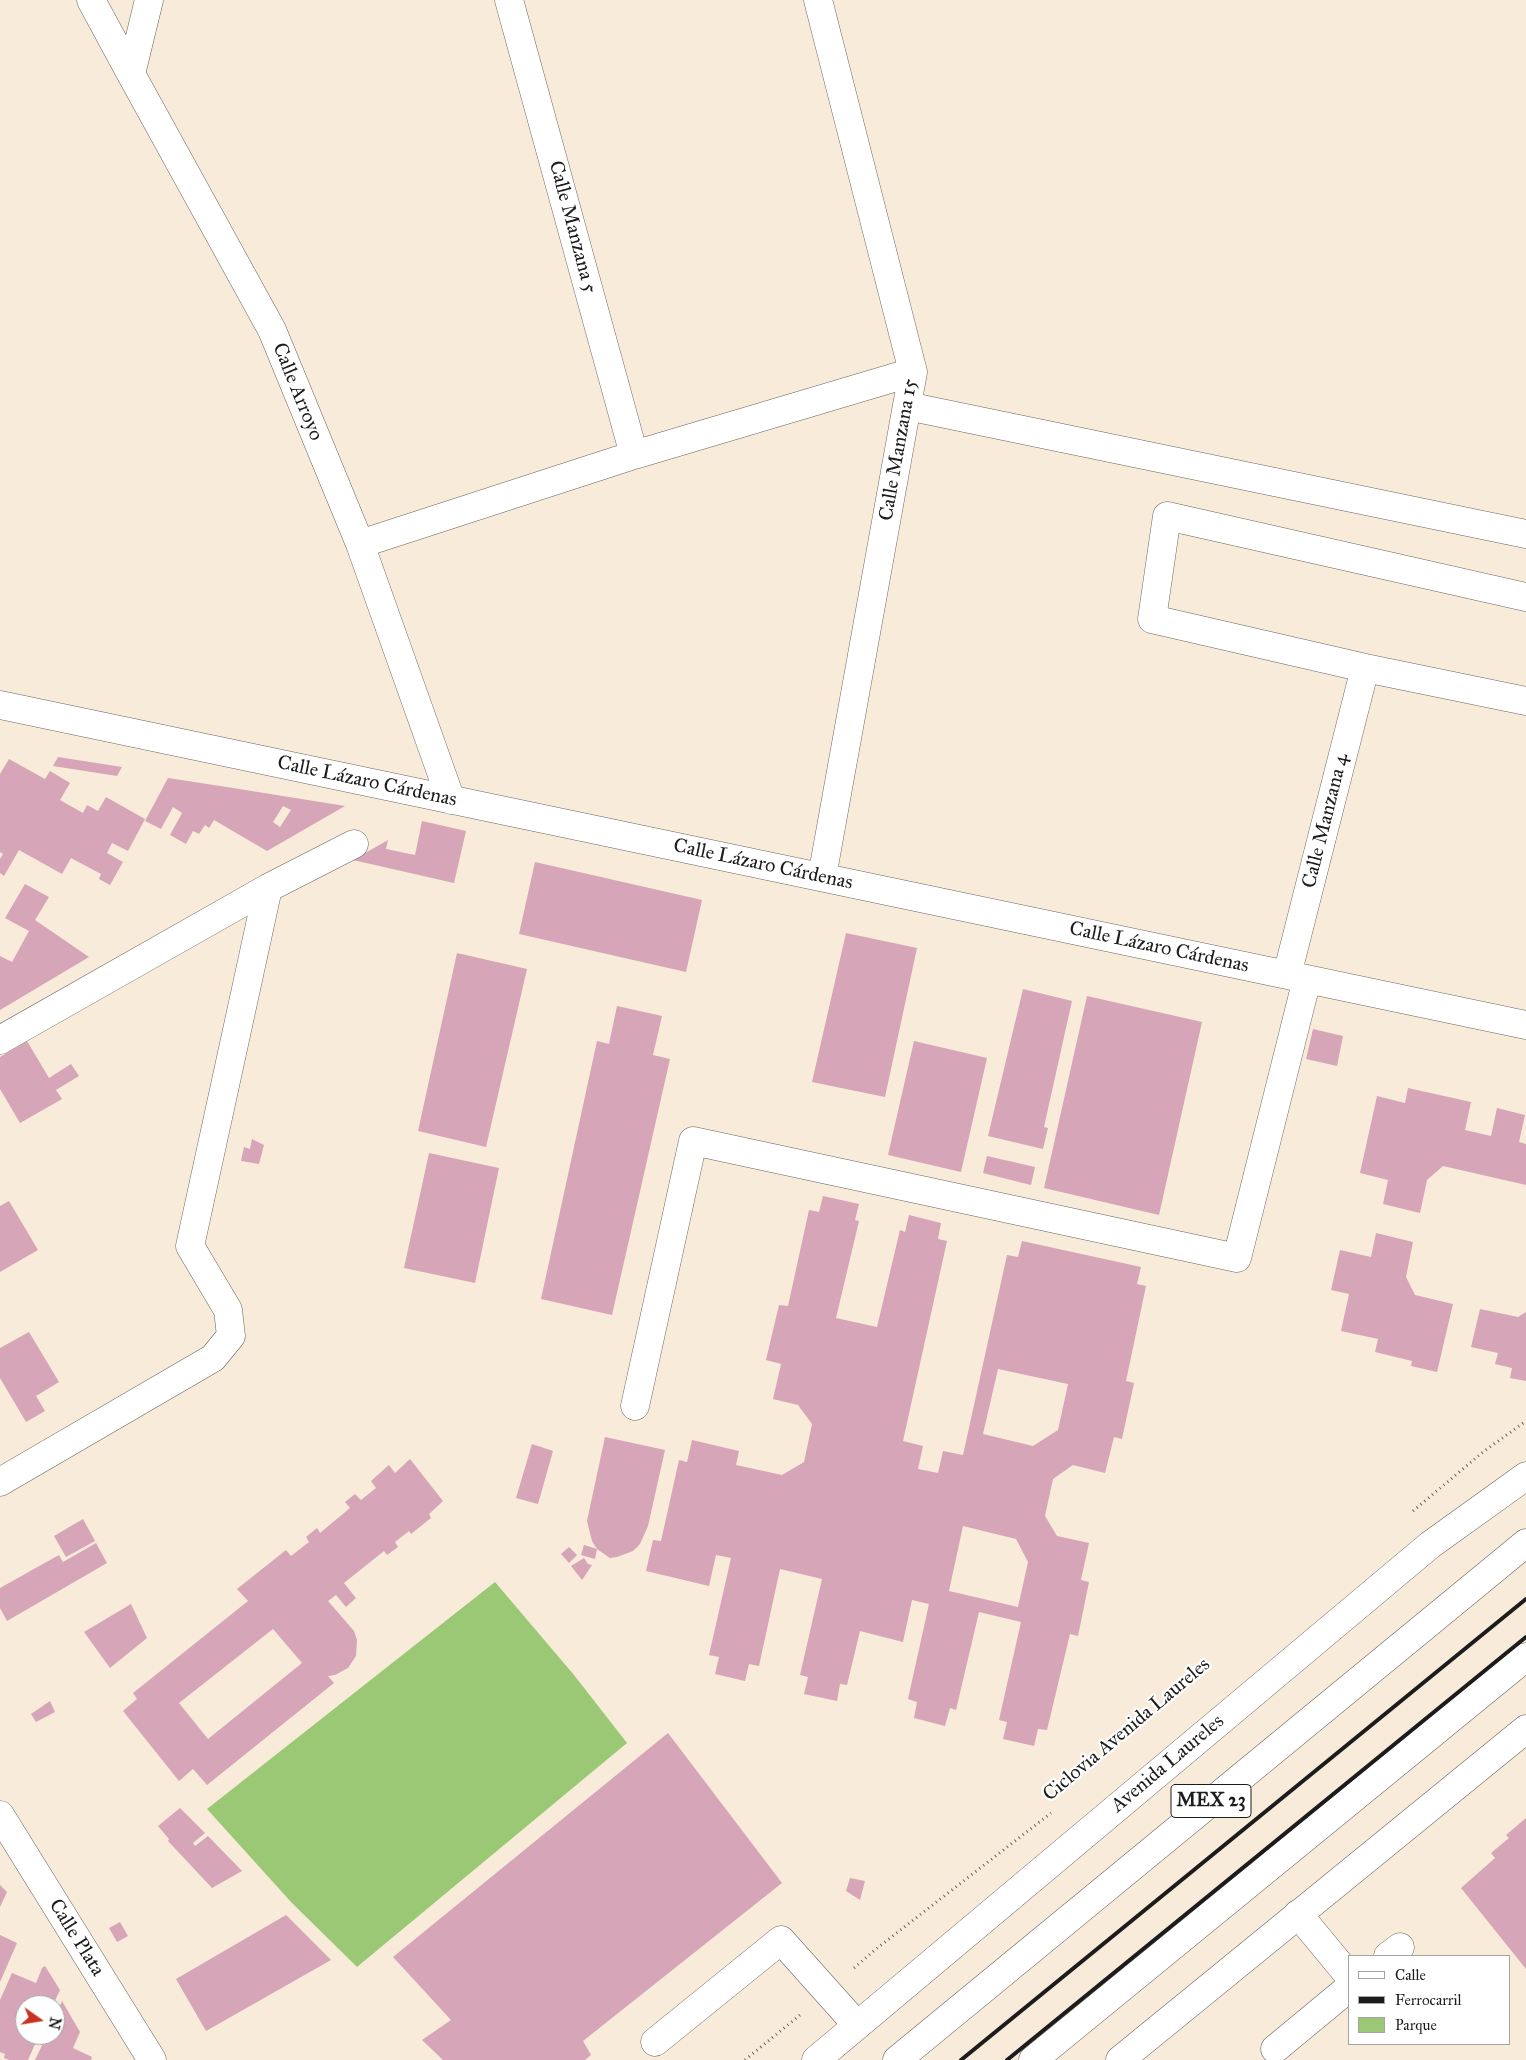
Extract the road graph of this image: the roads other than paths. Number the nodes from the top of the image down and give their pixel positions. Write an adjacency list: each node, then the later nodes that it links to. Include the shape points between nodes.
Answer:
1 (91, 0): 5 (street, Calle Arroyo)
2 (149, 0): 5 (street)
3 (509, 0): 8 (street, Calle Manzana 5)
4 (818, 0): 6 (street, Calle Manzana 15)
5 (130, 74): 10 (street, Calle Arroyo, via 272,330)
6 (913, 372): 7 (street, Calle Manzana 15); 8 (street)
7 (907, 406): 9 (street); 17 (street, Calle Manzana 15)
8 (634, 455): 10 (street)
9 (1526, 534)
10 (360, 544): 15 (street, Calle Arroyo)
11 (1526, 598): 12 (street, via 1167,516 1152,619)
12 (1365, 668): 13 (street); 19 (street, Calle Manzana 4)
13 (1526, 701)
14 (0, 706): 15 (street, Calle Lázaro Cárdenas)
15 (451, 800): 17 (street, Calle Lázaro Cárdenas)
16 (354, 844): 18 (street)
17 (822, 877): 19 (street, Calle Lázaro Cárdenas)
18 (268, 888): 21 (street); 24 (street, via 190,1246 228,1310 231,1336 212,1358)
19 (1297, 977): 20 (street, Calle Lázaro Cárdenas); 22 (street, Calle Manzana 4, via 1237,1258 693,1141)
20 (1526, 1025)
21 (0, 1040)
22 (635, 1406)
23 (1526, 1476): 33 (street, Avenida Laureles, via 1430,1545)
24 (0, 1482)
25 (1526, 1543): 38 (street, MEX 23)
26 (1526, 1657): 39 (street)
27 (1526, 1729): 30 (street)
28 (0, 1815): 29 (street, Calle Plata)
29 (11, 1847): 36 (street, Calle Plata)
30 (1298, 1914): 31 (street); 40 (street)
31 (1348, 1975)
32 (1348, 1989): 35 (street)
33 (857, 2025): 34 (street, via 781,1940); 37 (street, Avenida Laureles)
34 (655, 2042)
35 (1275, 2049)
36 (152, 2060)
37 (816, 2060)
38 (897, 2060)
39 (1033, 2060)
40 (1120, 2060)

